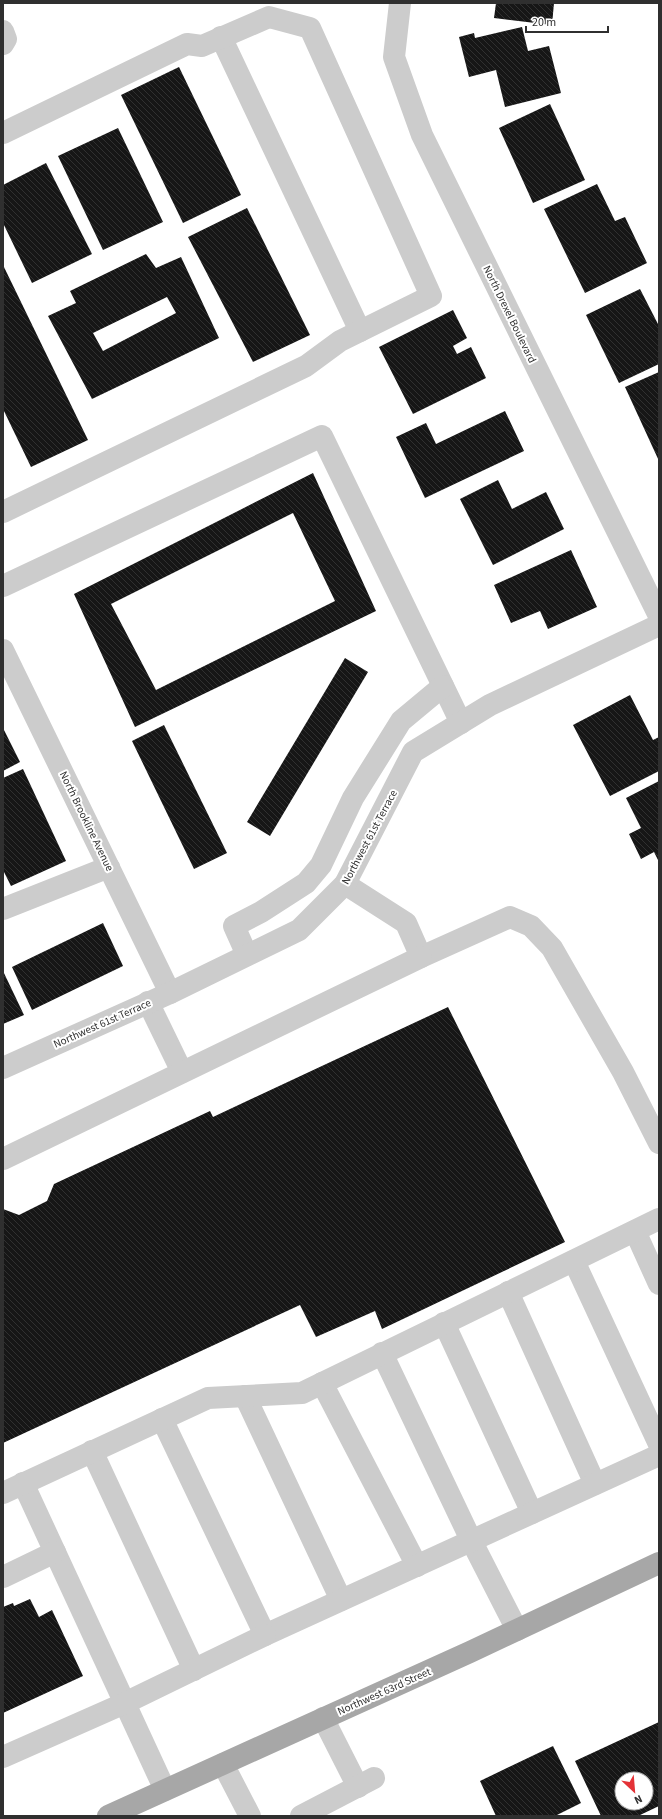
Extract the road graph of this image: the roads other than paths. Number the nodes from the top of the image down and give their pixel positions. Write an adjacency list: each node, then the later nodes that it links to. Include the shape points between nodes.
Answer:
1 (400, 3): 9 (street, North Drexel Boulevard, via 394,58 422,135)
2 (3, 31): 4 (street, via 6,39)
3 (221, 37): 5 (street, via 202,46 187,44); 6 (street); 6 (street, via 269,17 310,28 431,296)
4 (3, 44)
5 (3, 133)
6 (360, 330): 7 (street, via 306,366)
7 (4, 508)
8 (3, 586): 12 (street, via 322,436)
9 (659, 616)
10 (659, 626): 13 (street, Northwest 61st Terrace, via 490,705)
11 (3, 650): 14 (street, North Brookline Avenue)
12 (443, 686): 13 (street); 17 (street, via 401,721 353,798 321,864 306,883 234,926)
13 (461, 723): 15 (street, Northwest 61st Terrace, via 413,752)
14 (109, 867): 16 (street); 19 (street, North Brookline Avenue)
15 (345, 884): 17 (street, Northwest 61st Terrace, via 299,930); 18 (street, via 406,923)
16 (3, 909)
17 (247, 955): 19 (street, Northwest 61st Terrace)
18 (421, 958): 22 (street); 23 (street, via 510,917 531,926 552,948 623,1072)
19 (170, 993): 20 (street, Northwest 61st Terrace)
20 (148, 1002): 21 (street, Northwest 61st Terrace); 22 (street)
21 (3, 1068)
22 (182, 1072): 24 (street)
23 (659, 1143)
24 (3, 1158)
25 (659, 1219): 26 (street)
26 (635, 1231): 27 (street); 28 (street)
27 (574, 1261): 29 (street); 35 (street)
28 (659, 1284)
29 (508, 1292): 30 (street); 39 (street)
30 (444, 1323): 31 (street); 41 (street)
31 (382, 1353): 32 (street); 42 (street)
32 (322, 1383): 33 (street, via 302,1393); 45 (street)
33 (244, 1396): 34 (street, via 208,1398); 47 (street)
34 (162, 1419): 36 (street); 49 (street)
35 (659, 1444)
36 (92, 1451): 38 (street); 50 (street)
37 (659, 1455): 39 (street)
38 (23, 1483): 40 (street); 43 (street)
39 (595, 1484): 41 (street)
40 (3, 1493)
41 (532, 1513): 42 (street)
42 (471, 1540): 45 (street); 48 (street)
43 (55, 1552): 46 (street); 51 (street)
44 (659, 1564): 48 (main road, Northwest 63rd Street)
45 (417, 1566): 47 (street)
46 (3, 1576)
47 (341, 1600): 49 (street)
48 (517, 1630): 52 (main road, Northwest 63rd Street)
49 (265, 1634): 50 (street)
50 (194, 1670): 51 (street)
51 (125, 1703): 53 (street); 55 (street)
52 (323, 1718): 54 (main road, Northwest 63rd Street); 58 (street, via 366,1783)
53 (3, 1757)
54 (223, 1764): 55 (main road, Northwest 63rd Street); 57 (street)
55 (165, 1790): 56 (main road, Northwest 63rd Street)
56 (108, 1816)
57 (250, 1816)
58 (301, 1816)

